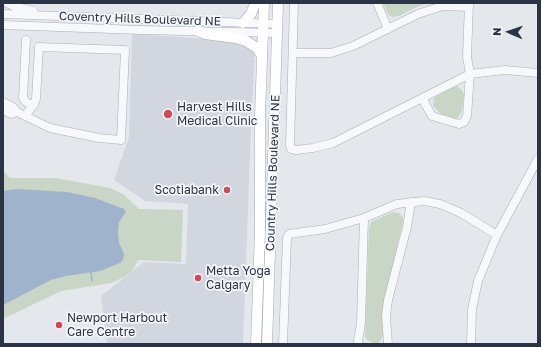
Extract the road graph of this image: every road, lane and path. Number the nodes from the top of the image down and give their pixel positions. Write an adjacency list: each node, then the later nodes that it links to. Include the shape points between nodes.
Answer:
1 (7, 3): 9 (street)
2 (256, 3): 11 (main road)
3 (264, 3): 13 (main road, Country Hills Boulevard NE)
4 (278, 3): 14 (main road, Country Hills Boulevard NE)
5 (294, 3): 19 (street)
6 (377, 3): 15 (street)
7 (469, 5): 15 (street, via 443,6 418,14); 22 (street, via 467,57)
8 (3, 14): 9 (street, Coventry Hills Boulevard NE)
9 (54, 15): 10 (street, Coventry Hills Boulevard NE)
10 (106, 17): 11 (street, Coventry Hills Boulevard NE); 16 (street)
11 (243, 23): 13 (street, Coventry Hills Boulevard NE)
12 (3, 26): 16 (street, Coventry Hills Boulevard NE)
13 (263, 28): 14 (street, Coventry Hills Boulevard NE); 17 (street, Coventry Hills Boulevard NE); 20 (main road, Country Hills Boulevard NE)
14 (278, 28): 35 (main road, Country Hills Boulevard NE)
15 (388, 29): 19 (street, via 353,46 331,53)
16 (140, 30): 17 (street, Coventry Hills Boulevard NE)
17 (198, 31): 20 (main road, via 246,41 257,48)
18 (26, 40): 25 (street, via 23,98)
19 (293, 53): 23 (street, via 291,149 313,148 333,143)
20 (262, 56): 34 (main road, Country Hills Boulevard NE)
21 (538, 73): 22 (street, via 505,70)
22 (470, 74): 23 (street); 23 (street, via 467,116 464,122 459,124 432,116)
23 (422, 98)
24 (3, 102): 27 (street)
25 (33, 106): 28 (street); 28 (street, via 36,99 39,47 125,50 121,140 50,128)
26 (3, 110): 27 (street, via 10,114)
27 (17, 112): 28 (street)
28 (25, 116)
29 (538, 159): 30 (street)
30 (536, 168): 33 (street)
31 (411, 202): 32 (street, via 397,204); 33 (street, via 440,204 461,213); 38 (street, via 388,300)
32 (364, 218): 36 (street, via 325,229 289,234 286,238); 37 (street)
33 (497, 235): 39 (street, via 478,280 472,309)
34 (256, 344)
35 (267, 344)
36 (283, 344)
37 (359, 344)
38 (388, 344)
39 (471, 344)

